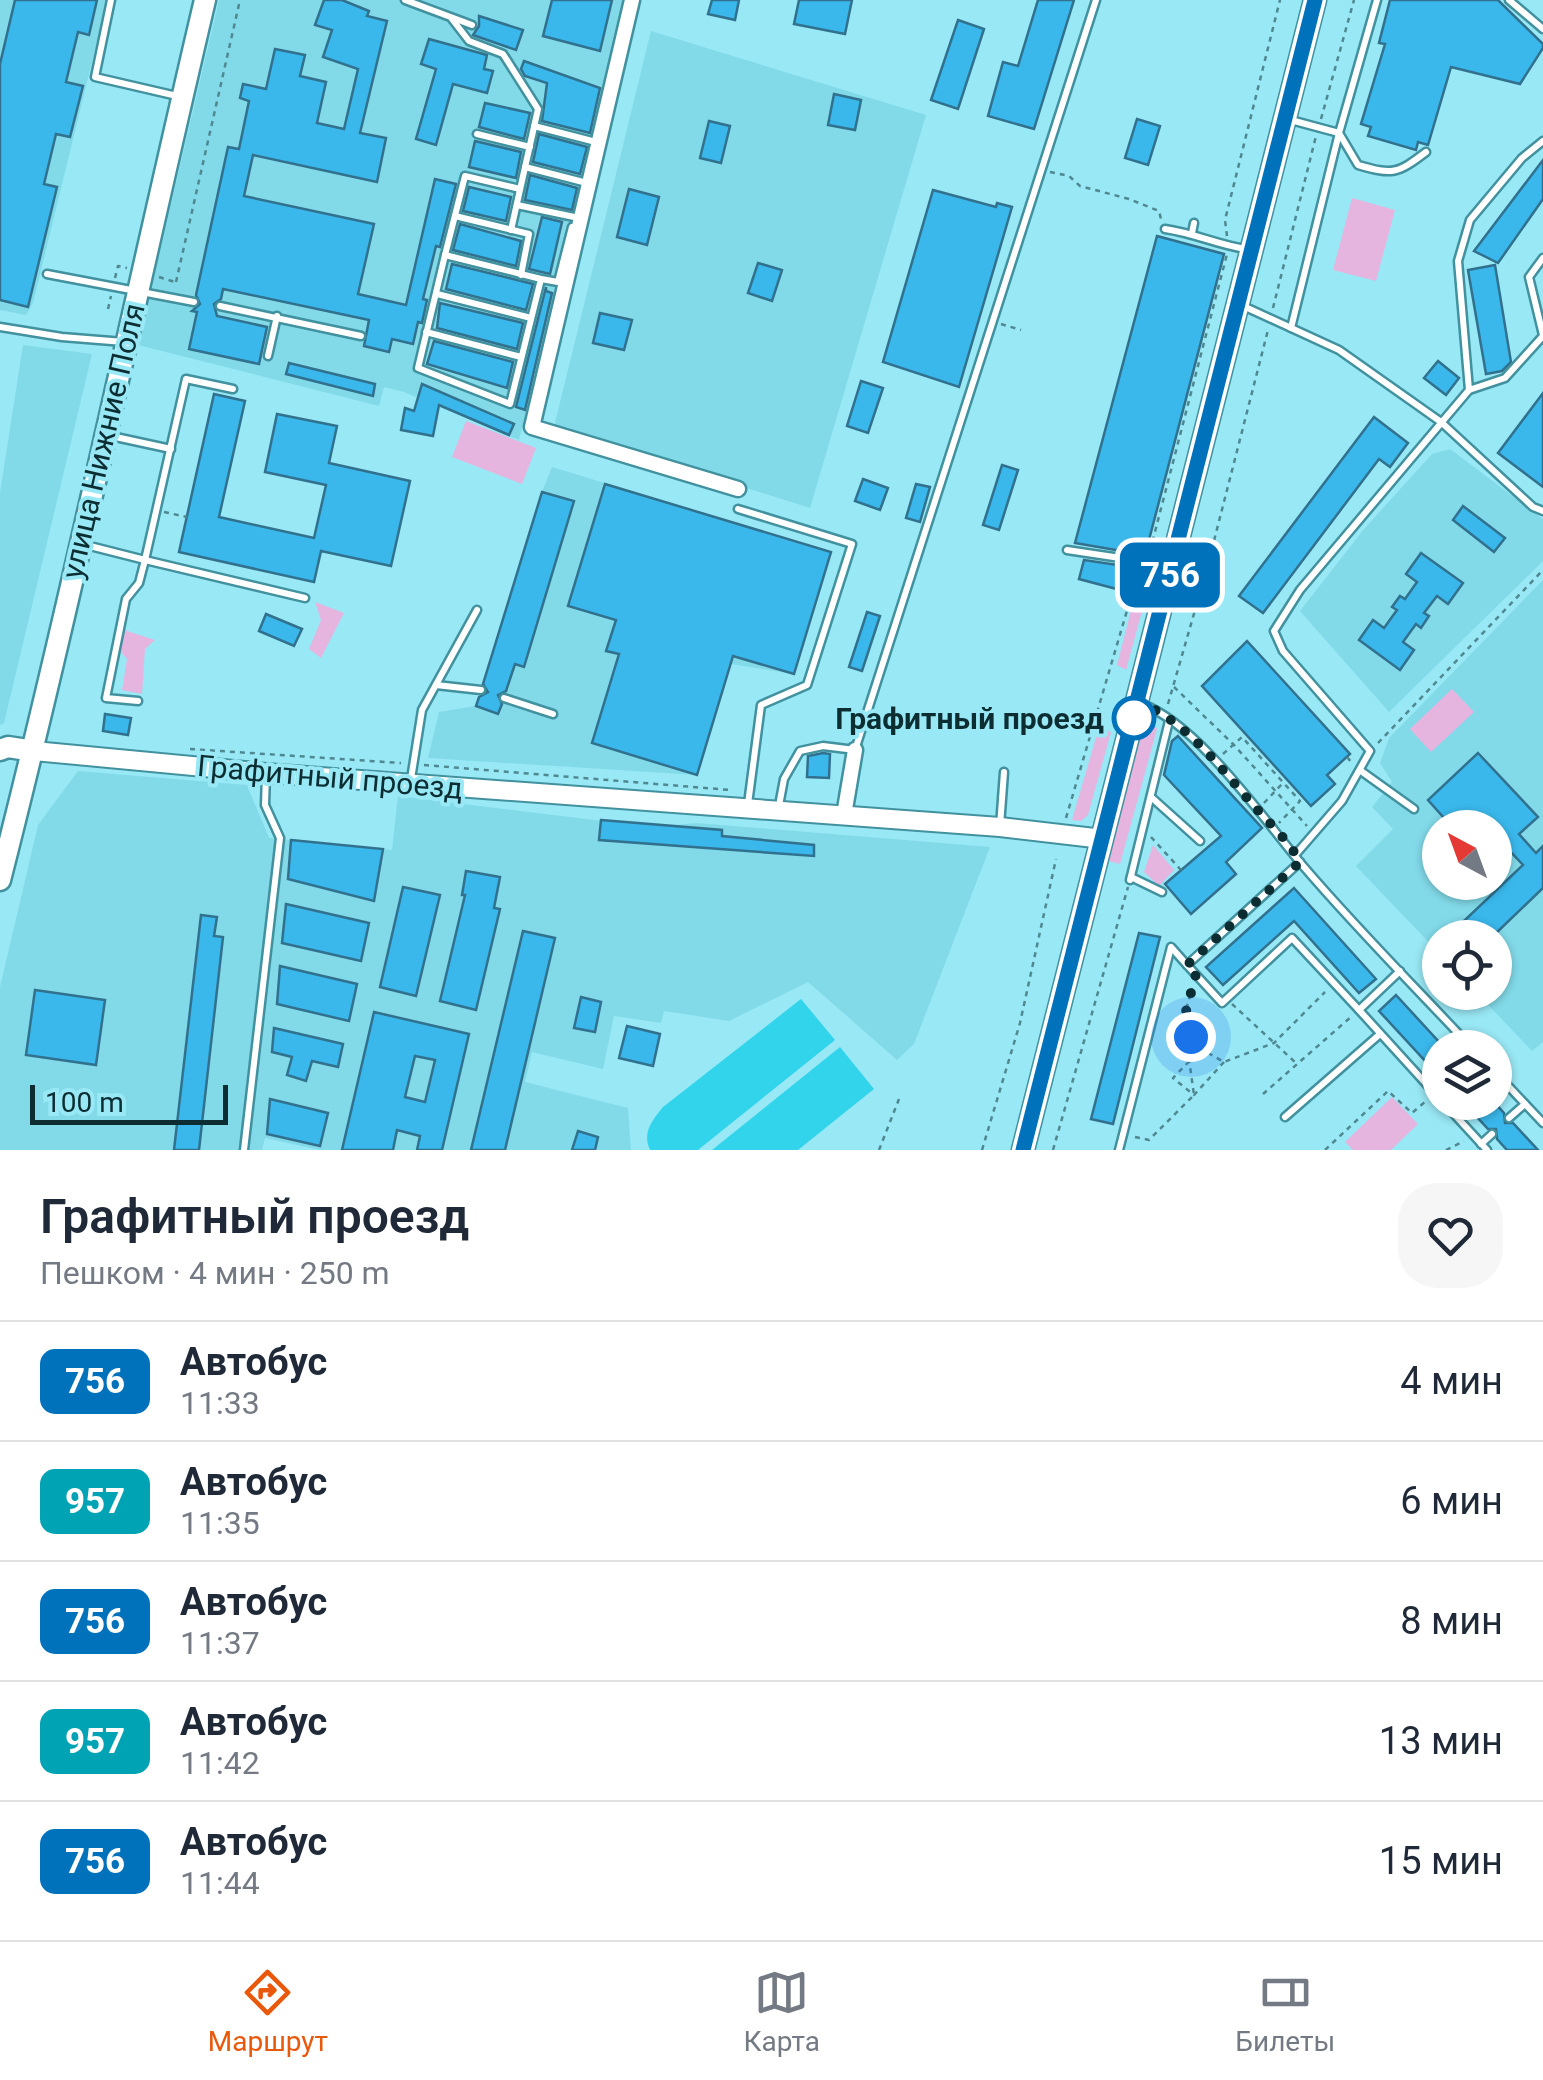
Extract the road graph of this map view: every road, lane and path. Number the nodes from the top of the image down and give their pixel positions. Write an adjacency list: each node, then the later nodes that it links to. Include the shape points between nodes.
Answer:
1 (111, 0): 15 (lane, via 95,77)
2 (205, 0): 15 (main road, улица Нижние Поля)
3 (240, 0): 43 (path)
4 (405, 0): 12 (lane)
5 (632, 0): 21 (street)
6 (1096, 0): 26 (lane)
7 (1280, 0): 36 (path, via 1224,220)
8 (1315, 0): 16 (main road)
9 (1354, 0): 18 (path)
10 (1377, 0): 20 (lane)
11 (1509, 0): 14 (lane)
12 (452, 20): 13 (lane); 17 (lane, via 469,41 504,54 538,109)
13 (472, 25)
14 (1543, 30)
15 (182, 97): 44 (main road, улица Нижние Поля)
16 (1286, 119): 18 (lane); 37 (main road)
17 (534, 126): 21 (lane); 23 (lane)
18 (1319, 126): 20 (lane); 51 (path)
19 (477, 134): 23 (lane)
20 (1340, 134): 24 (lane, via 1358,165 1386,173); 53 (lane)
21 (599, 142): 27 (street)
22 (1543, 142): 61 (lane, via 1470,220 1458,261)
23 (530, 146): 25 (lane)
24 (1426, 152)
25 (525, 167): 27 (lane); 28 (lane)
26 (1041, 170): 34 (path, via 1159,211); 92 (lane)
27 (588, 183): 32 (street)
28 (520, 189): 29 (lane); 30 (lane, via 465,176)
29 (517, 205): 32 (lane); 33 (lane)
30 (455, 216): 33 (lane); 38 (lane)
31 (1194, 222): 35 (lane)
32 (576, 223): 42 (lane, via 558,282); 65 (street, via 532,428)
33 (511, 230): 41 (lane, via 530,234)
34 (1165, 230): 35 (lane)
35 (1192, 232): 36 (lane)
36 (1229, 246): 37 (lane); 73 (path)
37 (1252, 250): 47 (main road)
38 (445, 256): 41 (lane); 45 (lane)
39 (1543, 258): 55 (lane, via 1529,277)
40 (47, 274): 44 (lane)
41 (521, 274): 42 (lane)
42 (541, 279): 50 (lane)
43 (176, 282)
44 (138, 290): 46 (lane); 57 (main road, улица Нижние Поля)
45 (437, 294): 50 (lane); 54 (lane)
46 (194, 302)
47 (1239, 304): 51 (lane); 75 (main road)
48 (220, 306): 49 (lane)
49 (277, 316): 56 (lane); 58 (lane)
50 (531, 318): 59 (lane)
51 (1270, 320): 53 (lane); 79 (path)
52 (0, 327): 57 (lane)
53 (1292, 328): 62 (lane, via 1339,350)
54 (426, 332): 59 (lane); 59 (lane, via 418,368 510,404)
55 (1543, 335): 61 (lane, via 1505,378)
56 (362, 336)
57 (126, 342): 63 (main road, улица Нижние Поля)
58 (268, 356)
59 (521, 357)
60 (233, 389): 64 (lane, via 186,379)
61 (1468, 390): 62 (lane)
62 (1441, 422): 68 (lane); 93 (lane, via 1300,590 1274,631 1283,651)
63 (105, 435): 64 (lane); 70 (main road, улица Нижние Поля)
64 (171, 448): 66 (lane)
65 (738, 488)
66 (157, 510): 69 (path); 72 (lane)
67 (738, 510): 106 (lane, via 852,544 808,685 761,705)
68 (1543, 512)
69 (187, 517)
70 (81, 544): 72 (lane); 91 (main road, улица Нижние Поля)
71 (1067, 550): 73 (lane)
72 (146, 560): 76 (lane); 82 (lane, via 140,583 126,599 106,698)
73 (1147, 562): 75 (lane); 112 (path)
74 (1543, 570): 93 (path)
75 (1170, 576): 83 (main road)
76 (305, 598)
77 (477, 610): 78 (lane)
78 (436, 686): 80 (lane); 96 (lane, via 422,710)
79 (1173, 686): 85 (path); 86 (path)
80 (481, 690)
81 (504, 698): 84 (lane)
82 (138, 701)
83 (1138, 702): 85 (lane); 118 (main road)
84 (553, 714)
85 (1170, 721): 87 (lane); 104 (lane)
86 (1225, 736): 87 (path); 88 (path)
87 (1200, 745): 95 (lane)
88 (1234, 745): 95 (path); 101 (path, via 1242,737); 103 (path)
89 (184, 749): 96 (path)
90 (0, 750): 91 (main road)
91 (34, 750): 100 (street, Графитный проезд); 113 (main road, улица Нижние Поля)
92 (856, 750): 110 (lane, via 800,751 784,779); 111 (street)
93 (1370, 752): 99 (lane)
94 (1346, 757): 97 (path)
95 (1215, 762): 109 (lane)
96 (414, 764): 102 (lane); 106 (path)
97 (1353, 764)
98 (1004, 772): 114 (lane)
99 (1361, 772): 107 (lane); 117 (lane)
100 (266, 773): 102 (street, Графитный проезд); 156 (lane, via 265,805 280,838)
101 (1283, 783): 103 (path); 108 (path, via 1300,801)
102 (410, 784): 106 (street, Графитный проезд)
103 (1275, 791): 108 (path); 109 (path)
104 (1151, 798): 116 (lane); 119 (lane)
105 (0, 800): 113 (main road)
106 (748, 801): 110 (street, Графитный проезд)
107 (1414, 808)
108 (1292, 809): 115 (path); 117 (path)
109 (1258, 810): 115 (lane)
110 (778, 812): 111 (street, Графитный проезд)
111 (844, 815): 114 (street, Графитный проезд)
112 (1066, 819)
113 (15, 822): 125 (main road, улица Нижние Поля)
114 (1000, 827): 118 (street, Графитный проезд)
115 (1274, 828): 120 (lane)
116 (1143, 829): 123 (path); 124 (lane)
117 (1314, 833): 120 (lane)
118 (1104, 840): 159 (main road)
119 (1200, 841)
120 (1296, 854): 122 (lane)
121 (1056, 859): 158 (path, via 1020,1022)
122 (1300, 862): 127 (lane); 128 (lane)
123 (1182, 870)
124 (1131, 878): 126 (lane); 160 (path)
125 (0, 880)
126 (1162, 892)
127 (1187, 965): 129 (lane); 153 (lane, via 1171,947)
128 (1400, 971): 132 (lane); 134 (lane)
129 (1196, 974): 131 (lane, via 1222,1002); 133 (path)
130 (1334, 983): 131 (lane, via 1292,938); 132 (lane); 136 (path)
131 (1226, 998): 136 (path)
132 (1359, 1010): 135 (lane); 140 (path)
133 (1181, 1030): 137 (path, via 1191,1037); 137 (path, via 1170,1046)
134 (1455, 1030)
135 (1380, 1034): 141 (lane); 149 (lane)
136 (1274, 1043): 139 (path); 140 (path)
137 (1188, 1052): 138 (path)
138 (1190, 1060): 139 (path, via 1201,1049); 143 (path); 143 (path, via 1173,1078)
139 (1224, 1062): 143 (path)
140 (1297, 1064): 144 (path)
141 (1422, 1080)
142 (1512, 1090): 146 (lane)
143 (1194, 1094): 153 (path, via 1150,1140)
144 (1263, 1094)
145 (899, 1099): 157 (path)
146 (1525, 1104): 148 (lane); 151 (lane)
147 (1422, 1107): 162 (path, via 1412,1113 1388,1091)
148 (1512, 1115)
149 (1285, 1118)
150 (1459, 1120): 154 (lane)
151 (1543, 1123)
152 (1492, 1134): 155 (lane)
153 (1123, 1135): 161 (lane)
154 (1474, 1136): 155 (lane); 163 (path)
155 (1484, 1147)
156 (244, 1150)
157 (879, 1150)
158 (982, 1150)
159 (1023, 1150)
160 (1052, 1150)
161 (1119, 1150)
162 (1325, 1150)
163 (1446, 1150)

